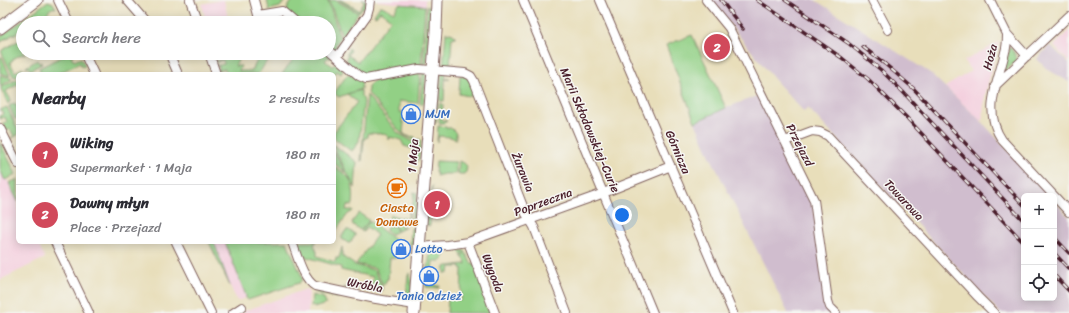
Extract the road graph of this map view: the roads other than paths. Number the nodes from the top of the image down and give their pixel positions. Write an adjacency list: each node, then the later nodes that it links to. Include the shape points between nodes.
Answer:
1 (37, 0): 18 (street)
2 (58, 0): 13 (street)
3 (127, 0): 14 (street)
4 (190, 0): 15 (street)
5 (254, 0): 16 (street, via 258,15 282,10)
6 (370, 0): 22 (street, via 367,15)
7 (437, 0): 26 (street, 1 Maja)
8 (523, 0): 35 (street, Marii Skłodowskiej-Curie)
9 (600, 0): 34 (street, Górnicza)
10 (706, 0): 32 (street, Przejazd, via 729,28)
11 (872, 0): 19 (street)
12 (990, 0): 20 (street, Hoża)
13 (66, 16)
14 (141, 16)
15 (196, 16)
16 (288, 16)
17 (1069, 16): 21 (street)
18 (0, 26)
19 (888, 30)
20 (1008, 34): 21 (street, Hoża); 30 (street, Hoża)
21 (1027, 56): 30 (street)
22 (337, 57): 26 (street, via 359,76 366,78 415,70)
23 (87, 60): 27 (street)
24 (172, 60): 28 (street)
25 (211, 60): 29 (street)
26 (433, 70): 37 (street, Żurawia, via 465,73 471,76); 42 (street, 1 Maja)
27 (93, 72)
28 (177, 72)
29 (215, 72)
30 (995, 86): 36 (street, Hoża, via 992,113 998,135)
31 (0, 128): 33 (street)
32 (785, 141): 52 (street, Przejazd, via 814,200 828,301); 53 (street, Towarowa, via 812,131 828,136)
33 (16, 160)
34 (671, 166): 35 (street, Poprzeczna); 51 (street, Górnicza)
35 (603, 193): 37 (street, Poprzeczna); 50 (street, Marii Skłodowskiej-Curie)
36 (1069, 212)
37 (530, 220): 38 (street, Poprzeczna); 49 (street, Żurawia)
38 (468, 242): 42 (street, Poprzeczna); 48 (street, Wygoda)
39 (56, 244): 45 (street)
40 (177, 244): 46 (street)
41 (293, 244): 44 (street, Wróbla, via 304,272 312,284 319,288)
42 (420, 247): 44 (street, 1 Maja)
43 (242, 307): 47 (street)
44 (414, 309)
45 (89, 313)
46 (211, 313)
47 (233, 313)
48 (495, 313)
49 (567, 313)
50 (653, 313)
51 (733, 313)
52 (836, 313)
53 (994, 313)

